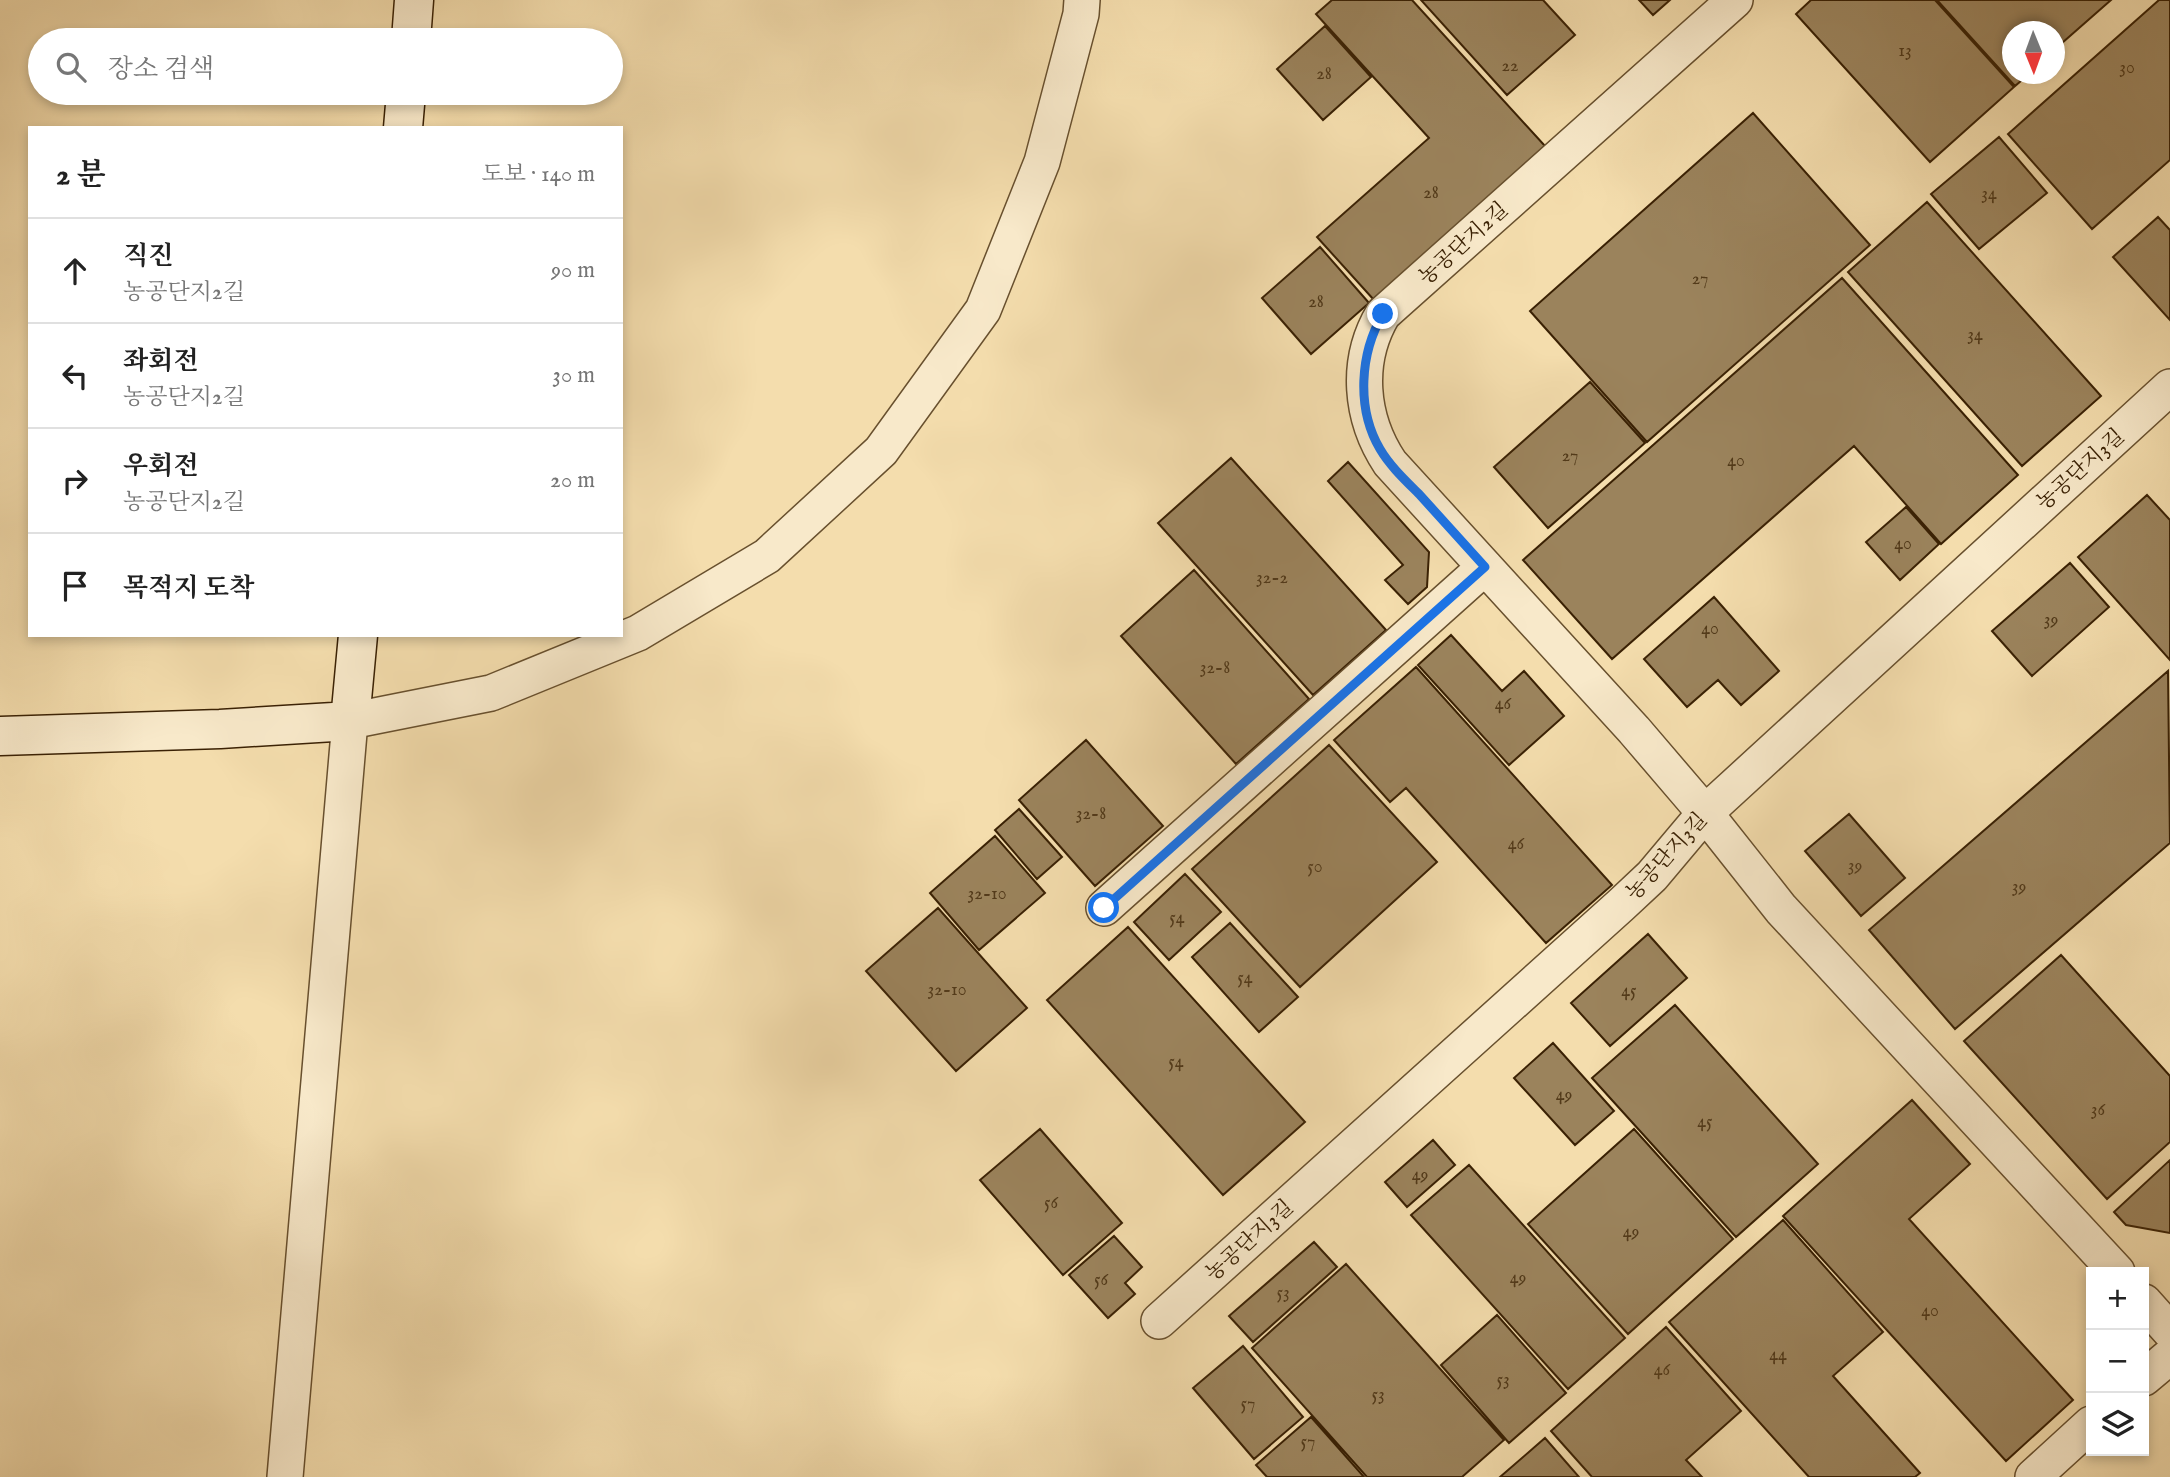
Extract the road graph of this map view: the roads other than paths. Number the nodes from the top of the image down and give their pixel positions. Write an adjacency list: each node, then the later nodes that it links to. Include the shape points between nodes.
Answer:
1 (414, 0): 4 (street)
2 (1082, 0): 10 (street, via 1042,162 983,310 881,452 767,556 638,634 491,693)
3 (1735, 0): 8 (street, 농공단지2길, via 1383,314 1373,332 1364,384 1368,416 1379,447)
4 (412, 28)
5 (405, 105): 6 (street)
6 (403, 126)
7 (2170, 387): 12 (street, 농공단지3길)
8 (1485, 567): 12 (street, 농공단지2길); 13 (street)
9 (358, 637): 10 (street)
10 (350, 721): 11 (street); 21 (street)
11 (0, 736)
12 (1705, 813): 14 (street, 농공단지2길, via 1781,909); 16 (street, 농공단지3길, via 1621,905)
13 (1104, 908)
14 (2113, 1267)
15 (2149, 1308): 17 (street)
16 (1159, 1321)
17 (2170, 1331)
18 (2170, 1356): 19 (street)
19 (2149, 1374)
20 (2086, 1429): 22 (street)
21 (285, 1477)
22 (2033, 1477)

